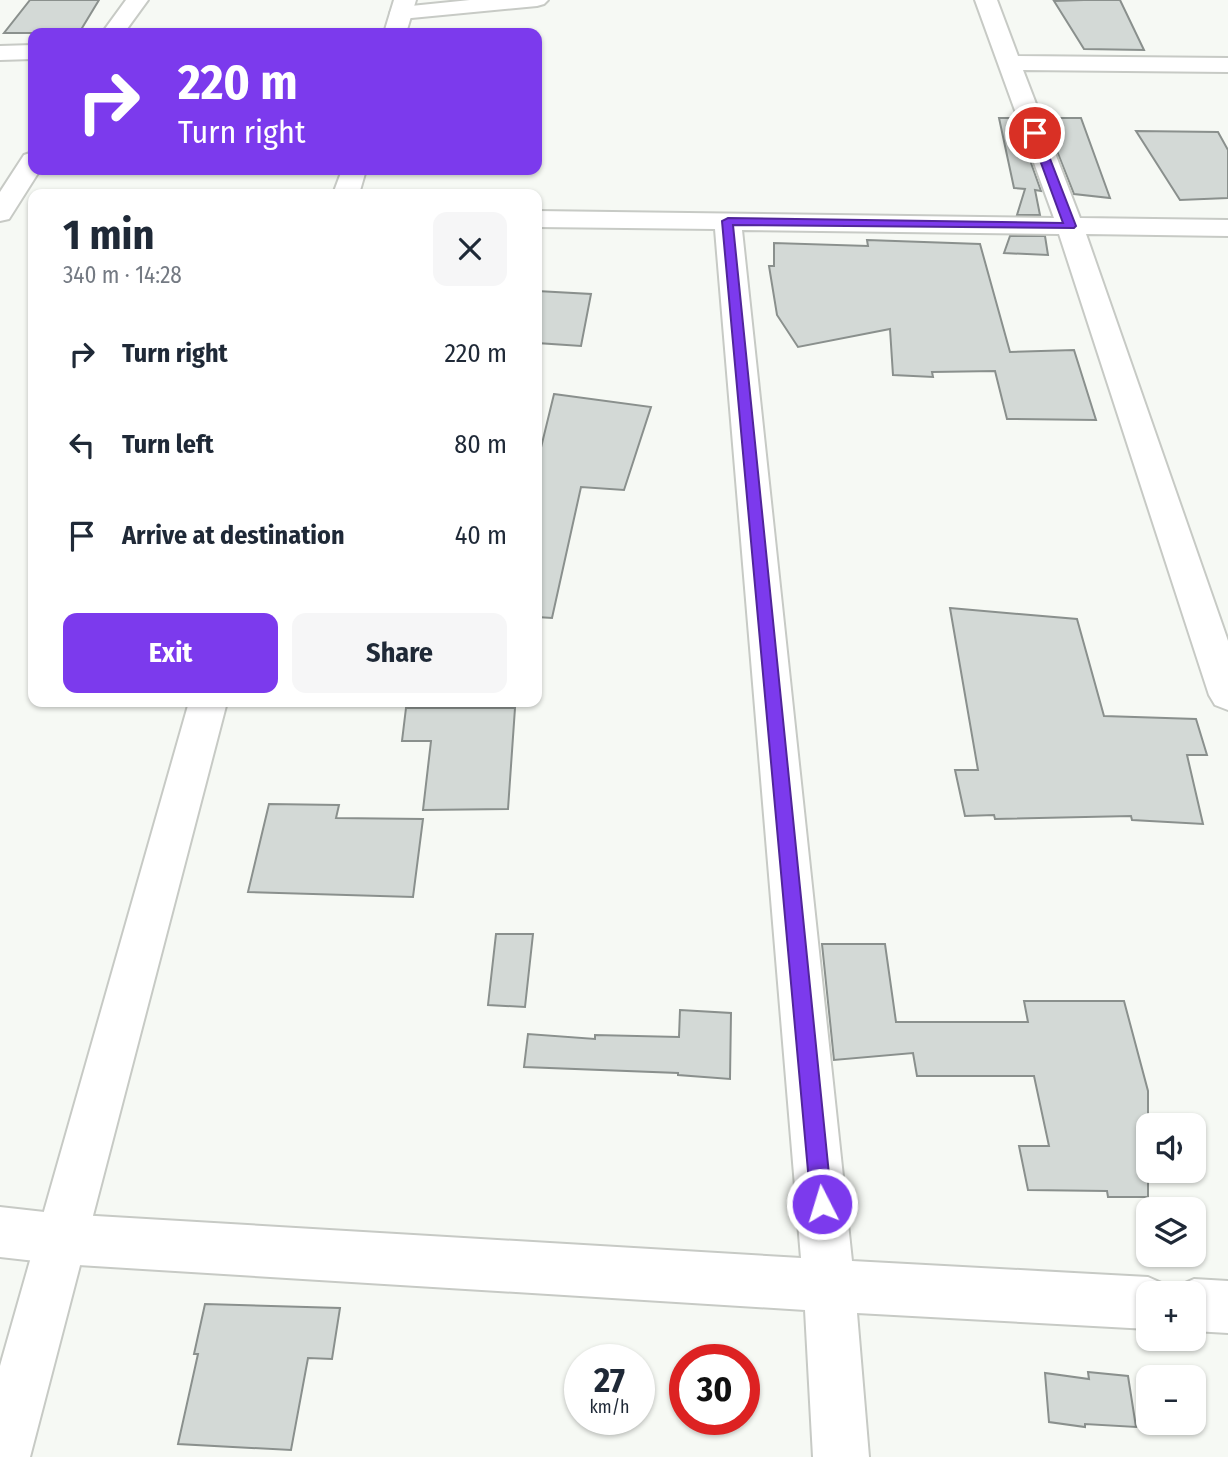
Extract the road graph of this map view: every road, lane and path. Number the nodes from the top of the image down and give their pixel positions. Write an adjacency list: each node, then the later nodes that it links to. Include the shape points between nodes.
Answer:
1 (137, 0): 5 (street)
2 (537, 0): 4 (street)
3 (986, 0): 8 (street)
4 (400, 15)
5 (117, 28)
6 (28, 52): 7 (street)
7 (0, 53)
8 (1009, 63): 9 (street); 15 (street)
9 (1228, 65)
10 (28, 168): 11 (street)
11 (0, 213): 12 (street)
12 (28, 214)
13 (542, 219): 14 (street)
14 (728, 221): 15 (street); 21 (street)
15 (1070, 226): 16 (street); 17 (street)
16 (1228, 228)
17 (1228, 695)
18 (207, 707): 20 (street)
19 (0, 1232): 20 (street)
20 (62, 1239): 21 (street); 25 (street)
21 (830, 1286): 22 (street); 26 (street)
22 (1136, 1302)
23 (1206, 1306): 24 (street)
24 (1228, 1307)
25 (2, 1457)
26 (841, 1457)

